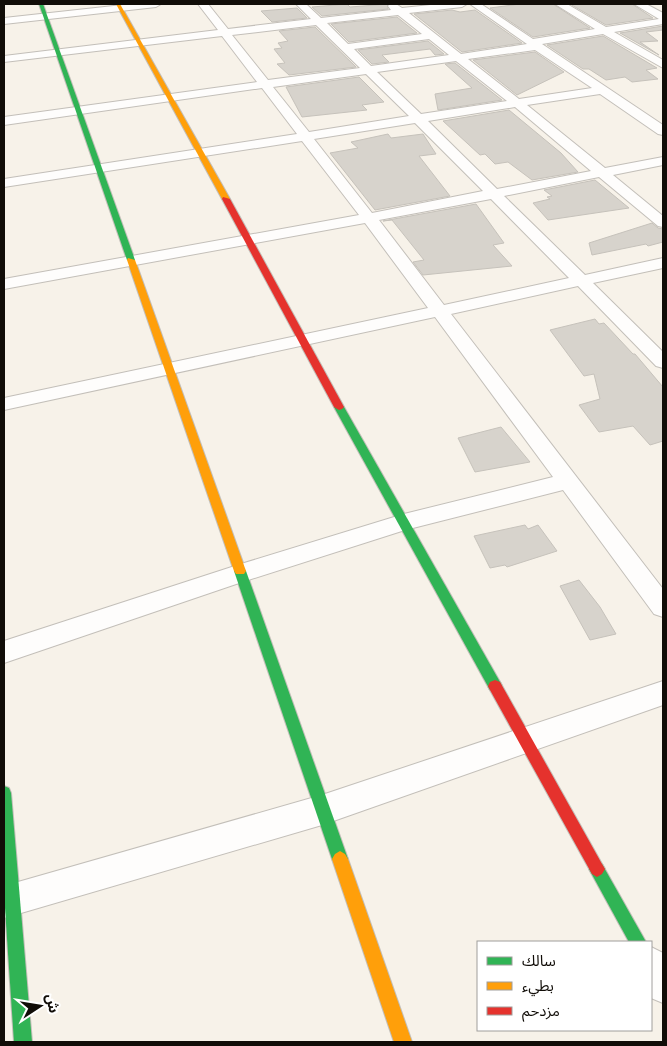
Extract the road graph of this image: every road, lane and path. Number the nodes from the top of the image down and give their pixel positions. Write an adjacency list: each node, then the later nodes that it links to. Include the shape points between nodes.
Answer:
1 (41, 4): 11 (street)
2 (156, 4): 9 (street)
3 (203, 4): 17 (street)
4 (301, 4): 14 (street)
5 (462, 4): 10 (street)
6 (475, 4): 20 (street)
7 (560, 4): 16 (street)
8 (638, 4): 12 (street)
9 (119, 6): 11 (street); 19 (street)
10 (395, 8): 14 (street); 18 (street)
11 (44, 16): 13 (street); 22 (street)
12 (663, 17)
13 (4, 21)
14 (319, 21): 17 (street); 21 (street)
15 (663, 22): 16 (street)
16 (606, 31): 20 (street); 25 (street)
17 (225, 32): 19 (street); 27 (street)
18 (430, 36): 21 (street); 23 (street)
19 (140, 42): 22 (street); 29 (street)
20 (535, 44): 23 (street); 28 (street)
21 (348, 47): 26 (street)
22 (59, 52): 24 (street); 31 (street)
23 (457, 57): 26 (street); 30 (street)
24 (4, 59)
25 (663, 65)
26 (368, 69): 27 (street); 32 (street)
27 (264, 84): 29 (street); 35 (street)
28 (602, 90): 30 (street); 34 (street)
29 (171, 96): 31 (street); 36 (street)
30 (518, 104): 32 (street); 39 (street)
31 (77, 110): 33 (street); 38 (street)
32 (418, 119): 35 (street); 41 (street)
33 (4, 121)
34 (661, 127)
35 (306, 137): 36 (street); 42 (street)
36 (200, 153): 38 (street); 44 (street)
37 (663, 161): 39 (street)
38 (97, 168): 40 (street); 45 (street)
39 (602, 174): 41 (street); 43 (street)
40 (4, 183)
41 (493, 194): 42 (street); 47 (street)
42 (369, 218): 44 (street); 49 (street)
43 (663, 223)
44 (248, 241): 45 (street); 50 (street)
45 (131, 261): 48 (street); 52 (street)
46 (663, 263): 47 (street)
47 (581, 281): 49 (street); 51 (street)
48 (4, 284)
49 (440, 311): 50 (street); 54 (street)
50 (302, 341): 52 (street); 55 (street)
51 (663, 362)
52 (169, 369): 53 (street); 56 (street)
53 (4, 404)
54 (569, 481): 55 (street); 57 (street)
55 (404, 522): 56 (street); 60 (street)
56 (241, 573): 58 (street); 62 (street)
57 (663, 607)
58 (4, 652)
59 (663, 693): 60 (street)
60 (524, 741): 62 (street); 64 (street)
61 (4, 793): 63 (street)
62 (322, 810): 63 (street); 68 (street)
63 (8, 901): 67 (street)
64 (637, 941)
65 (652, 966): 66 (street)
66 (663, 986)
67 (23, 1042)
68 (403, 1042)

